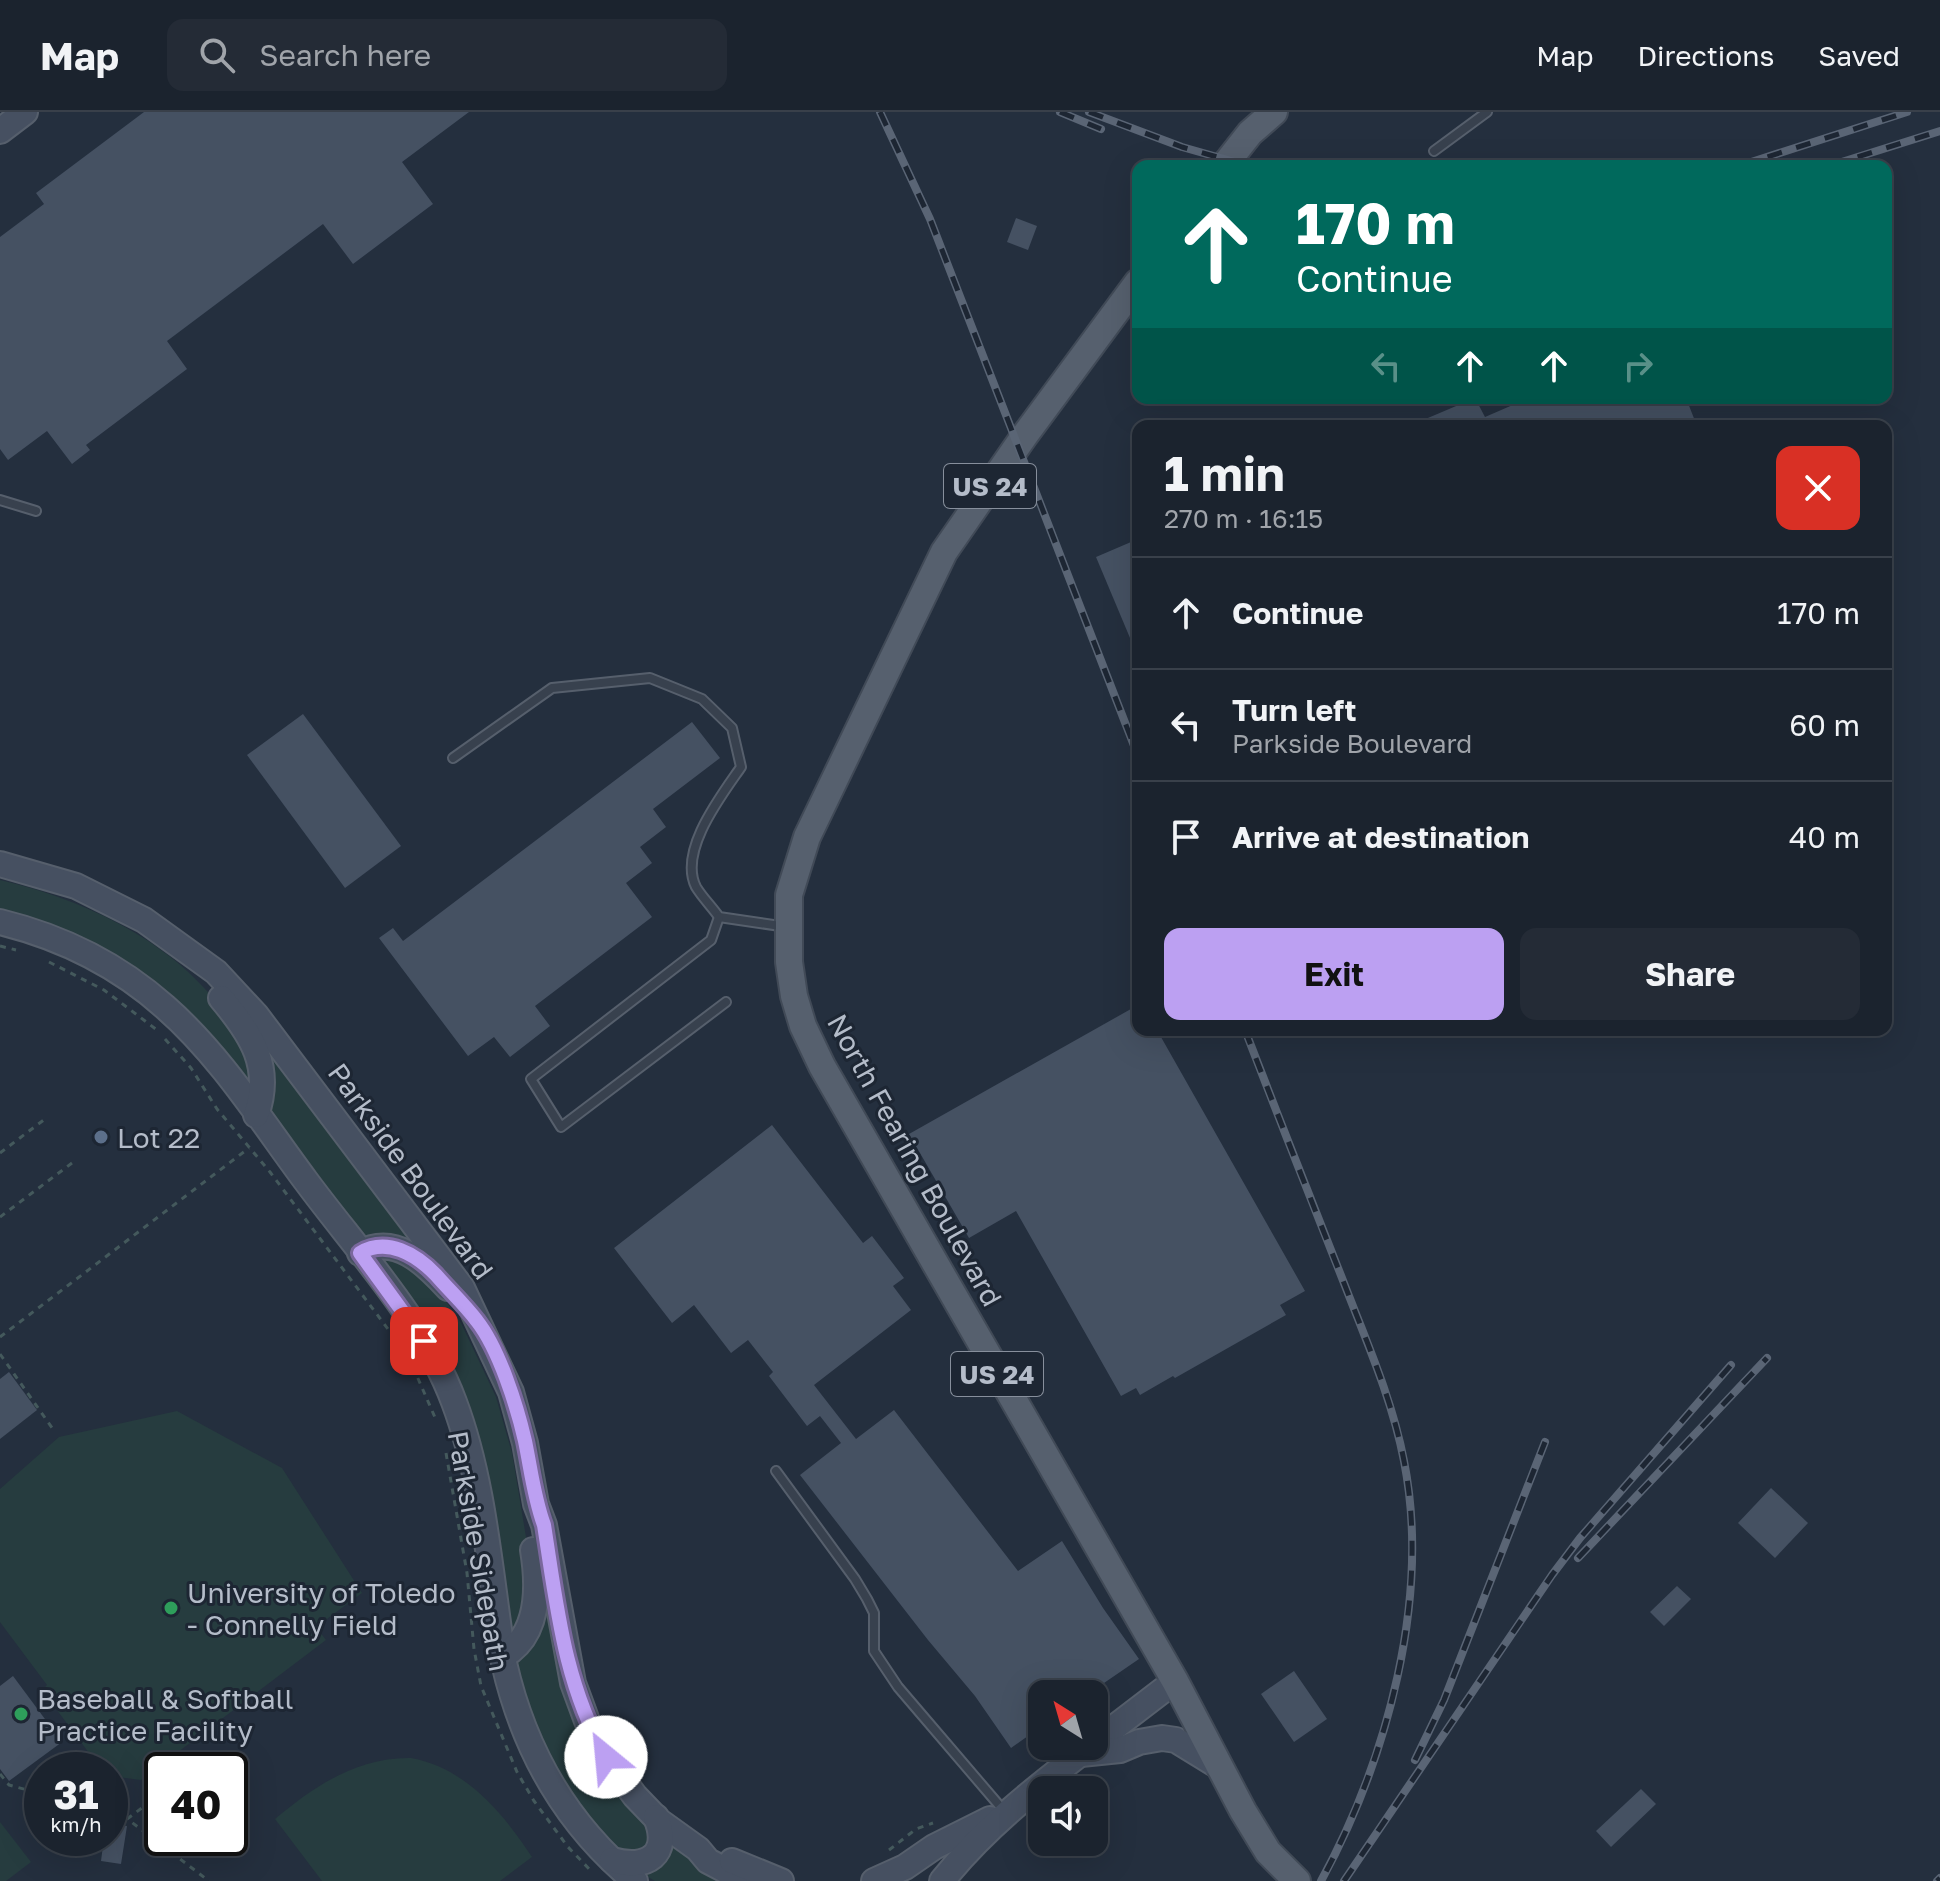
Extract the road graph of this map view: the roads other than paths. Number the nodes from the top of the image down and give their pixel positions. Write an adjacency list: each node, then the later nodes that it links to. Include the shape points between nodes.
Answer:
1 (1273, 112): 4 (main road)
2 (1487, 112): 3 (lane)
3 (1434, 151)
4 (1229, 160)
5 (1132, 290): 12 (main road, North Fearing Boulevard / US 24, via 944,552 807,837 789,895)
6 (0, 500): 7 (lane)
7 (36, 511)
8 (453, 758): 10 (lane, via 552,688 650,678 702,699 732,728 741,767 706,818 691,865 695,885)
9 (0, 864): 13 (street, Parkside Boulevard, via 86,890)
10 (719, 917): 12 (lane); 14 (lane, via 711,940 531,1079 561,1127)
11 (0, 922): 15 (street, via 73,947 148,993 192,1033)
12 (787, 927): 21 (main road, North Fearing Boulevard / US 24, via 794,996 822,1066)
13 (176, 942): 15 (street, via 237,1017 254,1048 264,1080); 17 (street, Parkside Boulevard, via 216,972 279,1044 441,1257)
14 (726, 1002)
15 (256, 1115): 16 (street)
16 (360, 1253): 17 (street, via 378,1246 417,1258); 20 (street, via 424,1341 458,1413 475,1479)
17 (479, 1322): 19 (street, Parkside Boulevard, via 516,1409)
18 (776, 1471): 26 (lane, via 867,1599 874,1613 874,1651 898,1687)
19 (536, 1504): 20 (street, via 530,1529 536,1576 533,1616 522,1640); 27 (street, Parkside Boulevard, via 581,1706 615,1770)
20 (503, 1656): 29 (street, via 539,1765)
21 (1175, 1681): 22 (street); 25 (main road, US 24)
22 (1108, 1733)
23 (1108, 1749): 25 (street, via 1176,1740)
24 (1072, 1760): 26 (street)
25 (1220, 1767): 35 (main road, US 24, via 1268,1852)
26 (1007, 1810): 33 (street); 34 (street)
27 (656, 1817): 28 (street, Parkside Boulevard); 29 (street, via 661,1836 652,1857)
28 (698, 1849): 31 (street, Parkside Boulevard, via 708,1861); 32 (street)
29 (607, 1871): 30 (street)
30 (635, 1881)
31 (746, 1881)
32 (781, 1881)
33 (874, 1881)
34 (942, 1881)
35 (1297, 1881)

